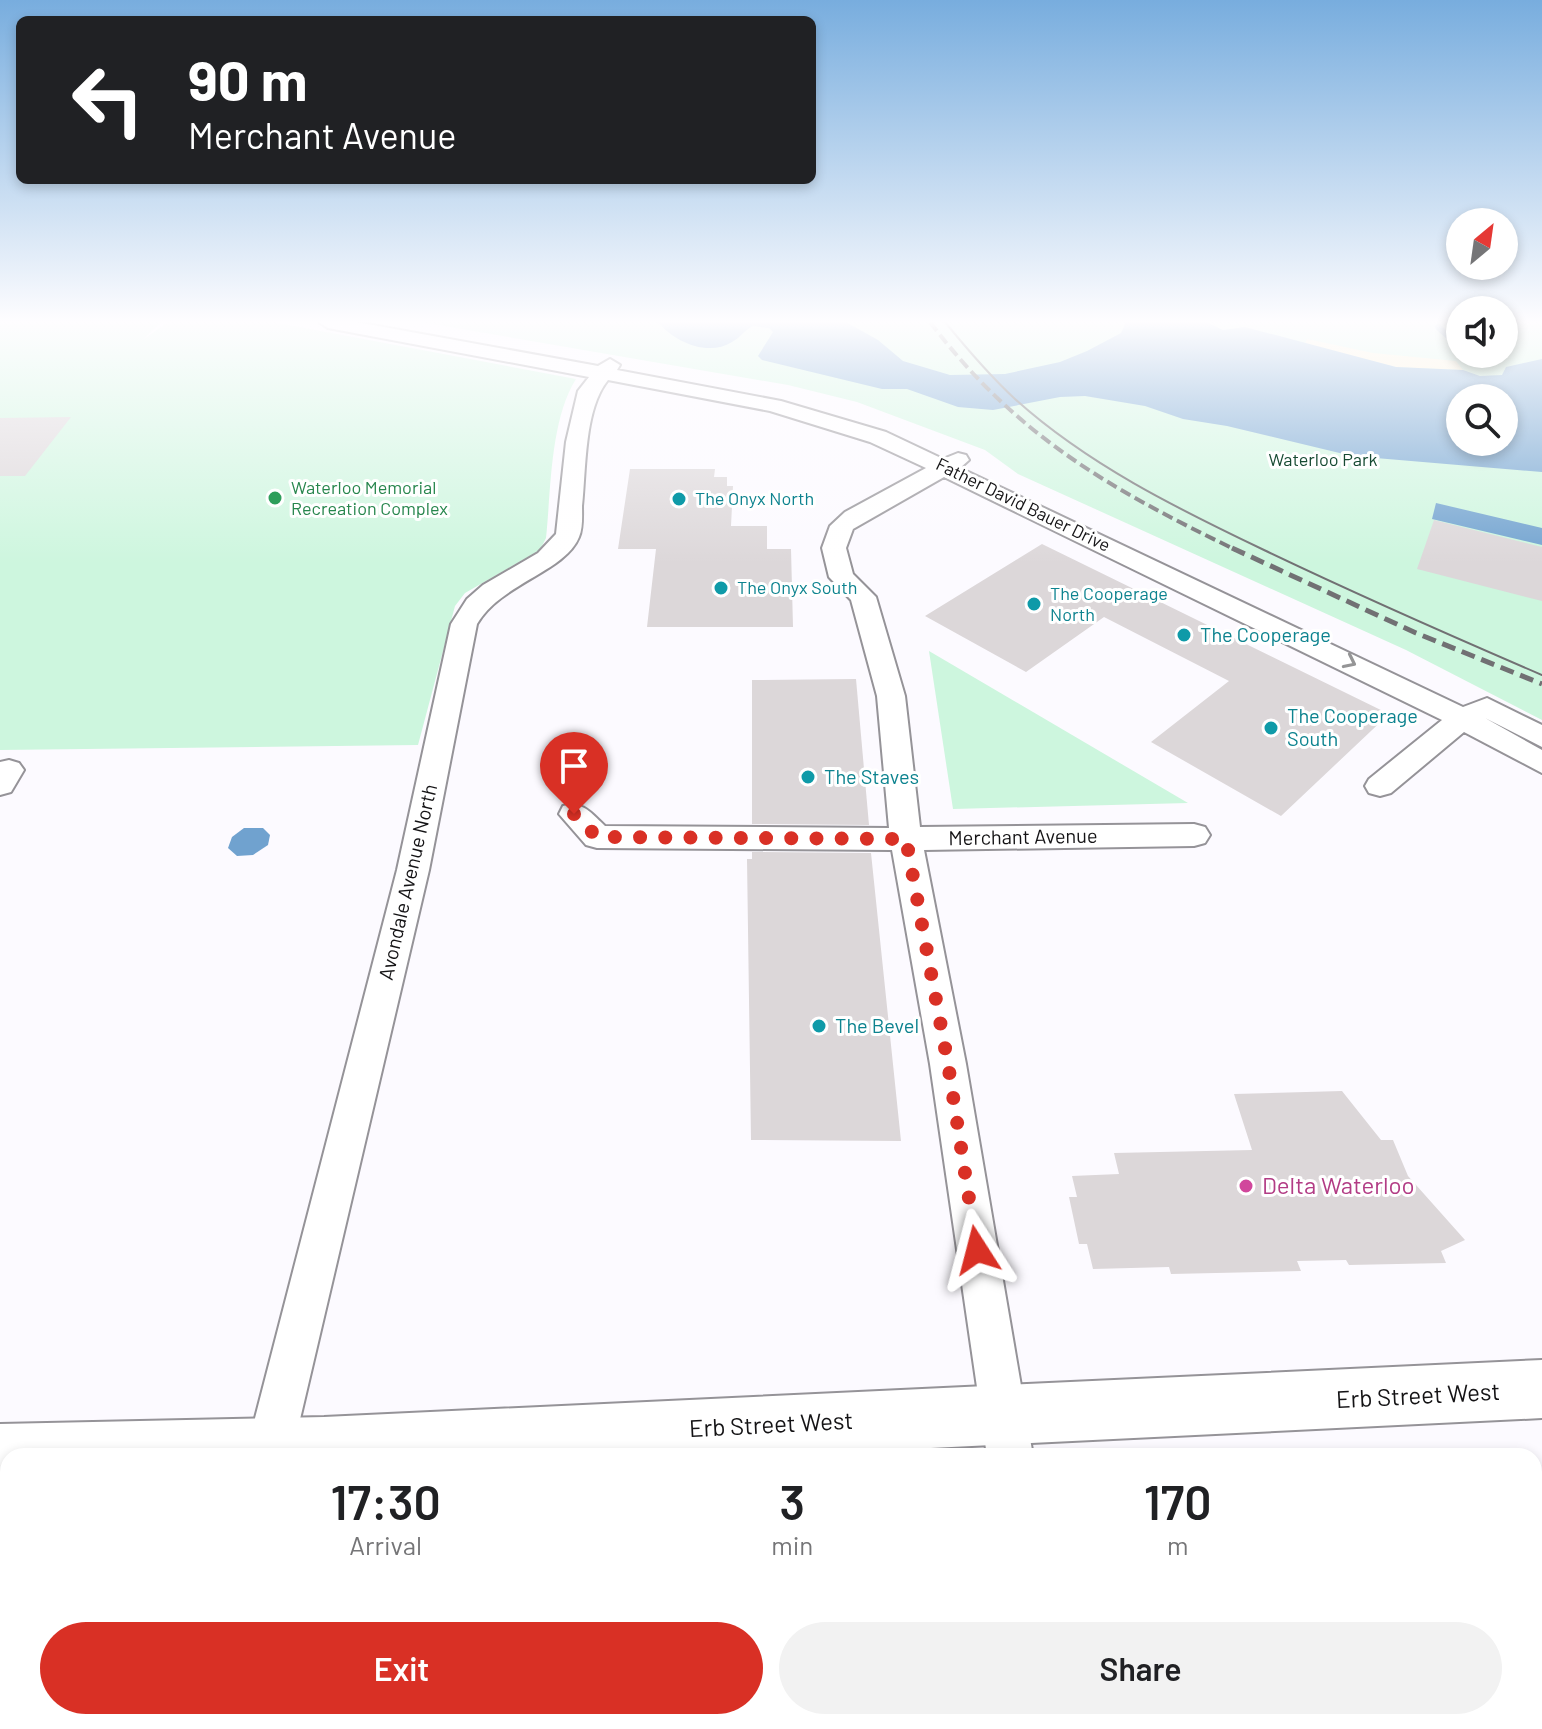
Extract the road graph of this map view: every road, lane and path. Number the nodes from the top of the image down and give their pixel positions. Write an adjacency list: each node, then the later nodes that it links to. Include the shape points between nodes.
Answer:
1 (586, 403): 13 (street, Avondale Avenue North, via 568,536 547,558 492,590 464,624)
2 (759, 403): 3 (street, Father David Bauer Drive)
3 (952, 463): 4 (street, Father David Bauer Drive); 10 (street, via 853,517 842,526 834,548 841,577 863,597 891,696)
4 (1474, 712): 5 (street, Father David Bauer Drive); 6 (street, Father David Bauer Drive); 7 (street)
5 (1542, 737)
6 (1542, 763)
7 (1380, 786)
8 (574, 814): 10 (street, Merchant Avenue, via 597,837)
9 (1194, 835): 10 (street, Merchant Avenue)
10 (906, 839): 12 (street)
11 (1542, 1389): 12 (main road, Erb Street West)
12 (1008, 1435): 14 (main road, Erb Street West)
13 (307, 1448)
14 (438, 1448)

